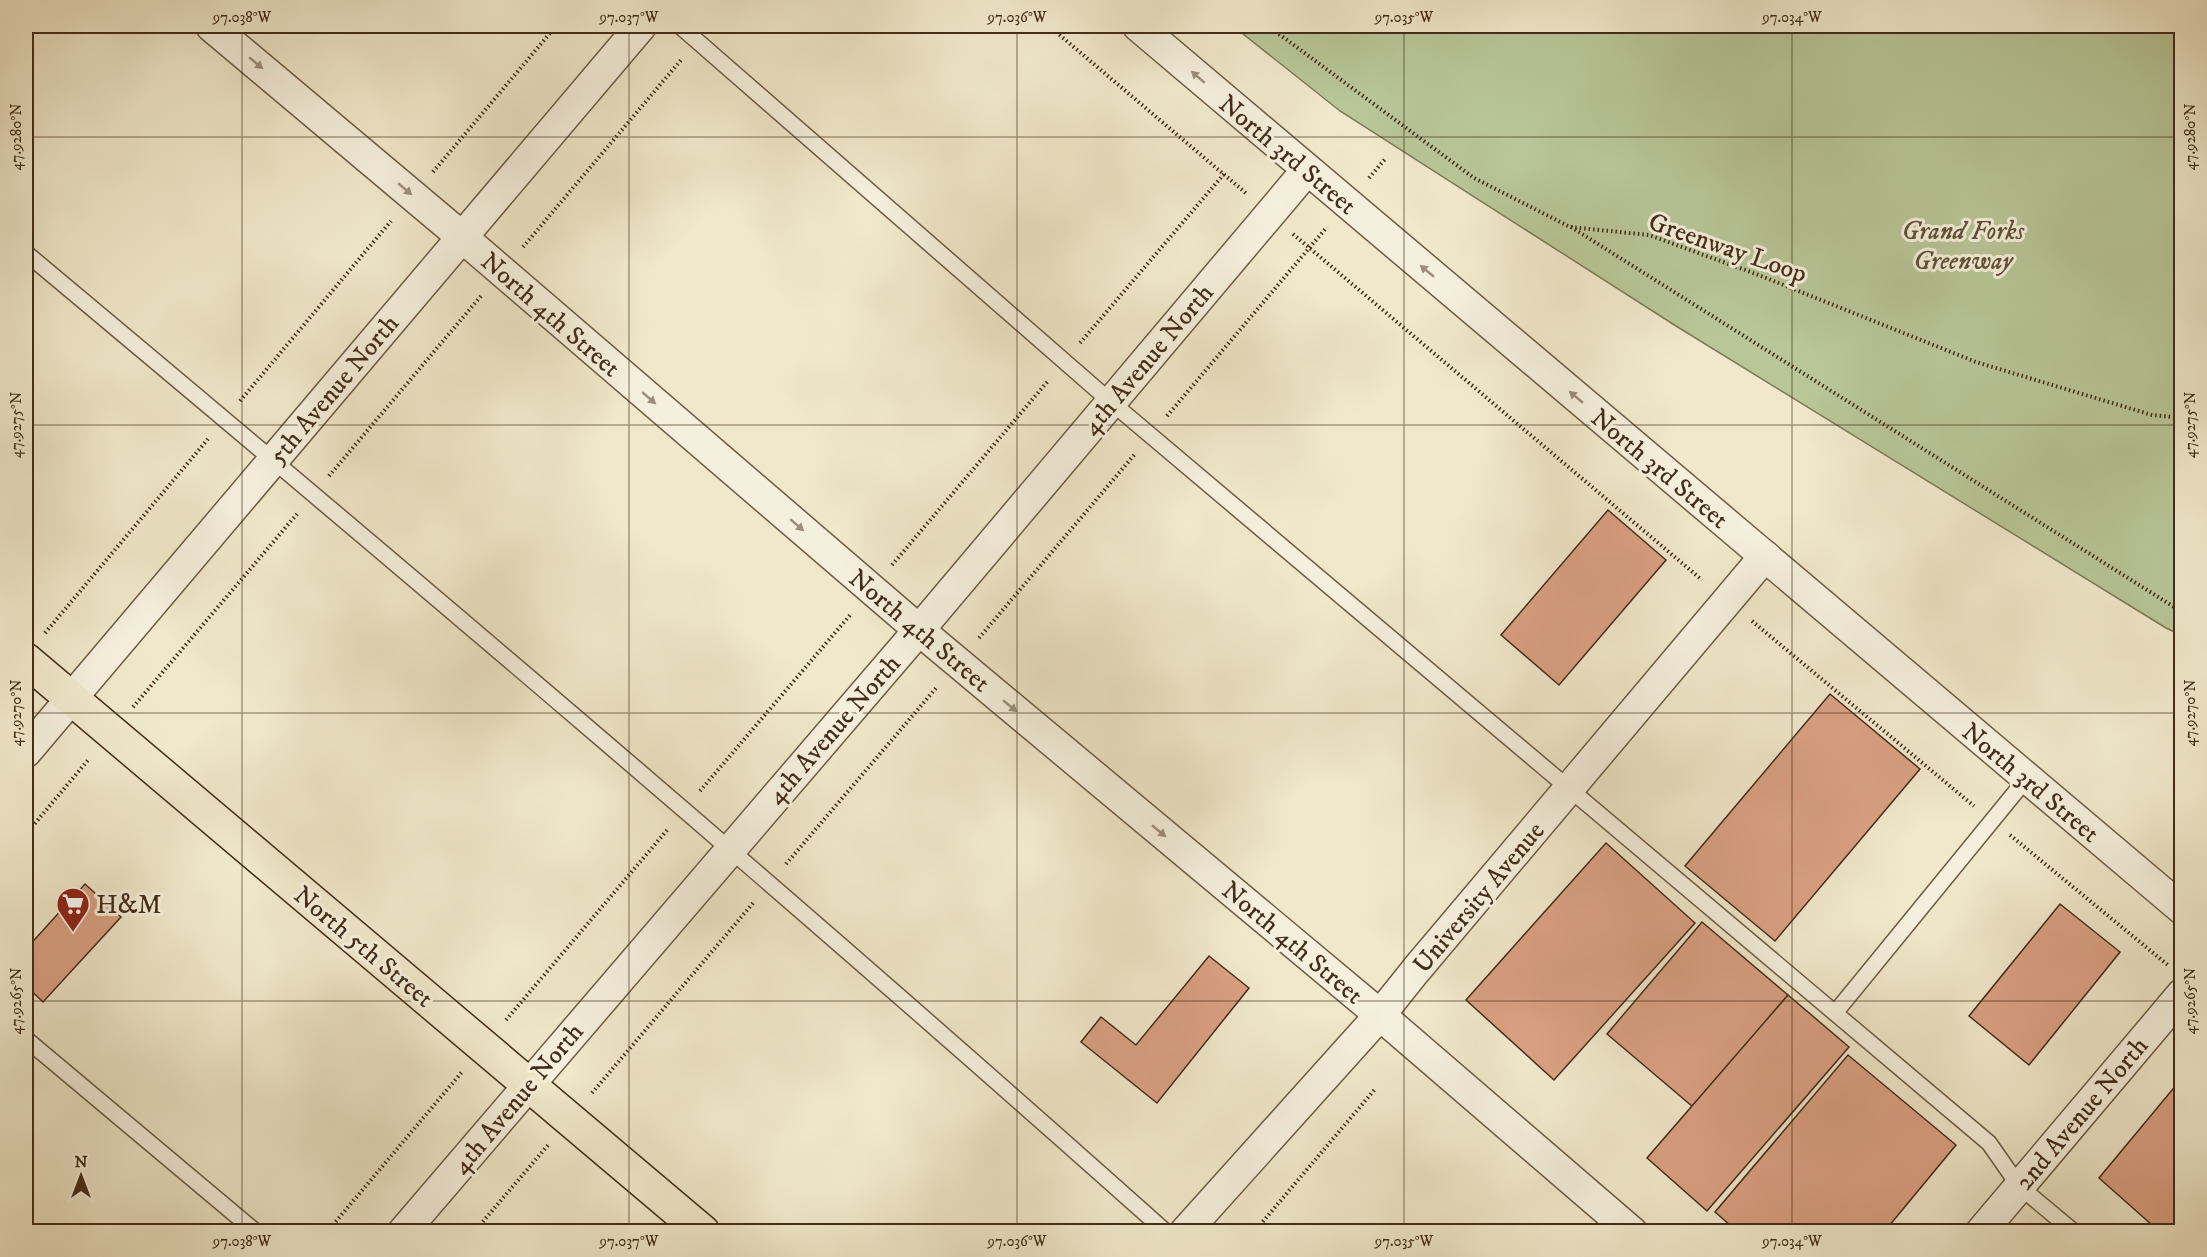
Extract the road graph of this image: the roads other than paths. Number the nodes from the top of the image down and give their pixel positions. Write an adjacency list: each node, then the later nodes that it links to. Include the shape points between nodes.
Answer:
1 (211, 26): 6 (street, North 4th Street, one-way to 6)
2 (641, 26): 6 (street, 5th Avenue North)
3 (680, 26): 8 (lane)
4 (1138, 26): 5 (street, North 3rd Street, one-way to 4)
5 (1307, 170): 8 (street, 4th Avenue North); 10 (street, North 3rd Street, one-way to 5)
6 (462, 237): 9 (street, 5th Avenue North); 11 (street, North 4th Street, one-way to 11)
7 (26, 253): 9 (lane)
8 (1111, 402): 11 (street, 4th Avenue North); 16 (lane)
9 (273, 460): 13 (street, 5th Avenue North); 17 (lane)
10 (1765, 556): 15 (street, North 3rd Street); 16 (street, University Avenue)
11 (919, 630): 17 (street, 4th Avenue North); 21 (street, North 4th Street, one-way to 21)
12 (33, 649): 13 (main road, North 5th Street)
13 (71, 699): 14 (street, 5th Avenue North); 23 (main road, North 5th Street)
14 (26, 752)
15 (2027, 778): 18 (street, North 3rd Street); 20 (lane)
16 (1570, 789): 20 (lane); 21 (street, University Avenue)
17 (730, 849): 23 (street, 4th Avenue North); 28 (lane)
18 (2181, 909)
19 (2178, 982): 24 (street, 2nd Avenue North)
20 (1835, 1013): 24 (lane, via 1989,1143)
21 (1380, 1015): 29 (street, University Avenue); 30 (street, North 4th Street)
22 (26, 1039): 25 (lane)
23 (528, 1084): 26 (street, 4th Avenue North); 27 (main road, North 5th Street)
24 (2019, 1186): 31 (street, 2nd Avenue North); 32 (lane)
25 (256, 1232)
26 (403, 1232)
27 (703, 1232)
28 (1166, 1232)
29 (1185, 1232)
30 (1632, 1232)
31 (1981, 1232)
32 (2074, 1232)

